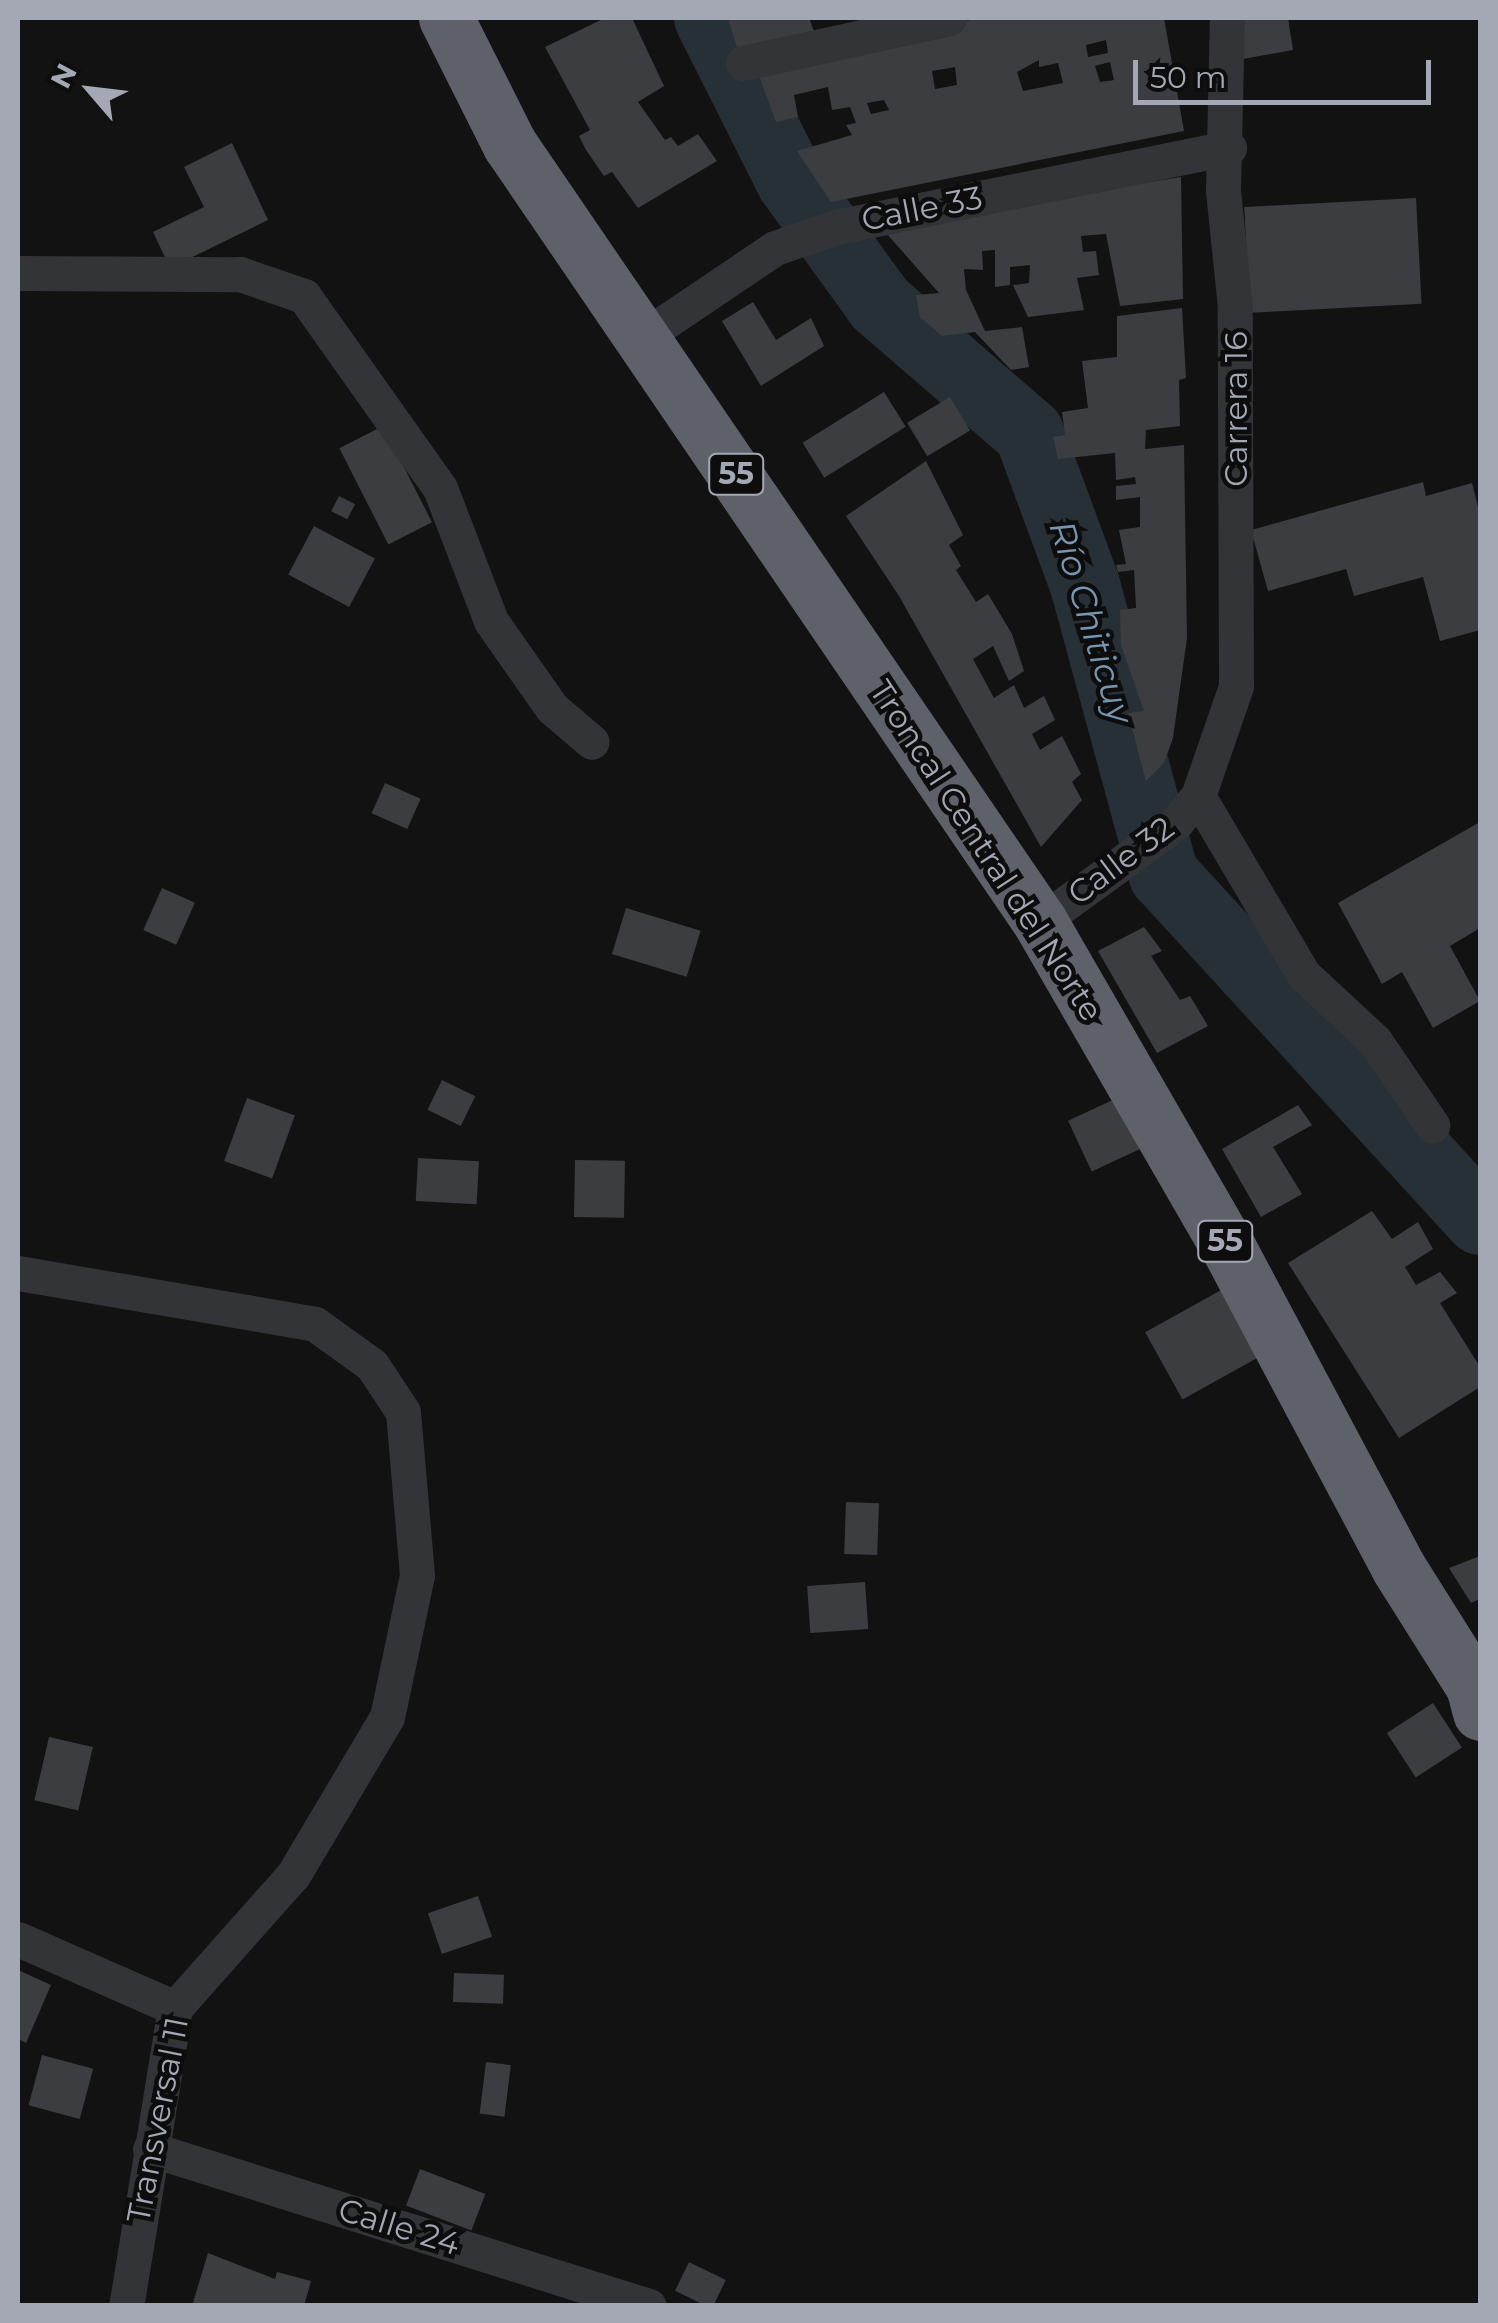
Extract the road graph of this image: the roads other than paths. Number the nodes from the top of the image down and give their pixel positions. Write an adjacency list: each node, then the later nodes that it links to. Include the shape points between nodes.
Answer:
1 (446, 18): 7 (highway, Troncal Central del Norte / 55, via 510,145)
2 (949, 18): 4 (street)
3 (1228, 18): 5 (street, Carrera 16)
4 (743, 64)
5 (1229, 148): 7 (street, Calle 33, via 836,226 775,248); 9 (street, Carrera 16, via 1224,190 1236,308 1236,686)
6 (18, 273): 8 (street, via 240,274 304,296 440,488 491,621 552,708)
7 (642, 337): 10 (highway, Troncal Central del Norte / 55)
8 (592, 742)
9 (1198, 796): 10 (street, Calle 32, via 1175,824); 11 (street, via 1304,974 1375,1041)
10 (1040, 922): 13 (highway, Troncal Central del Norte / 55, via 1228,1247 1398,1567)
11 (1432, 1124)
12 (18, 1273): 15 (street, Transversal 11, via 315,1324 372,1365 402,1412 417,1574 386,1717 293,1875)
13 (1478, 1694)
14 (18, 1939): 15 (street)
15 (175, 2008): 16 (street, Transversal 11)
16 (150, 2150): 17 (street, Transversal 11); 18 (street, Calle 24)
17 (126, 2306)
18 (649, 2306)

